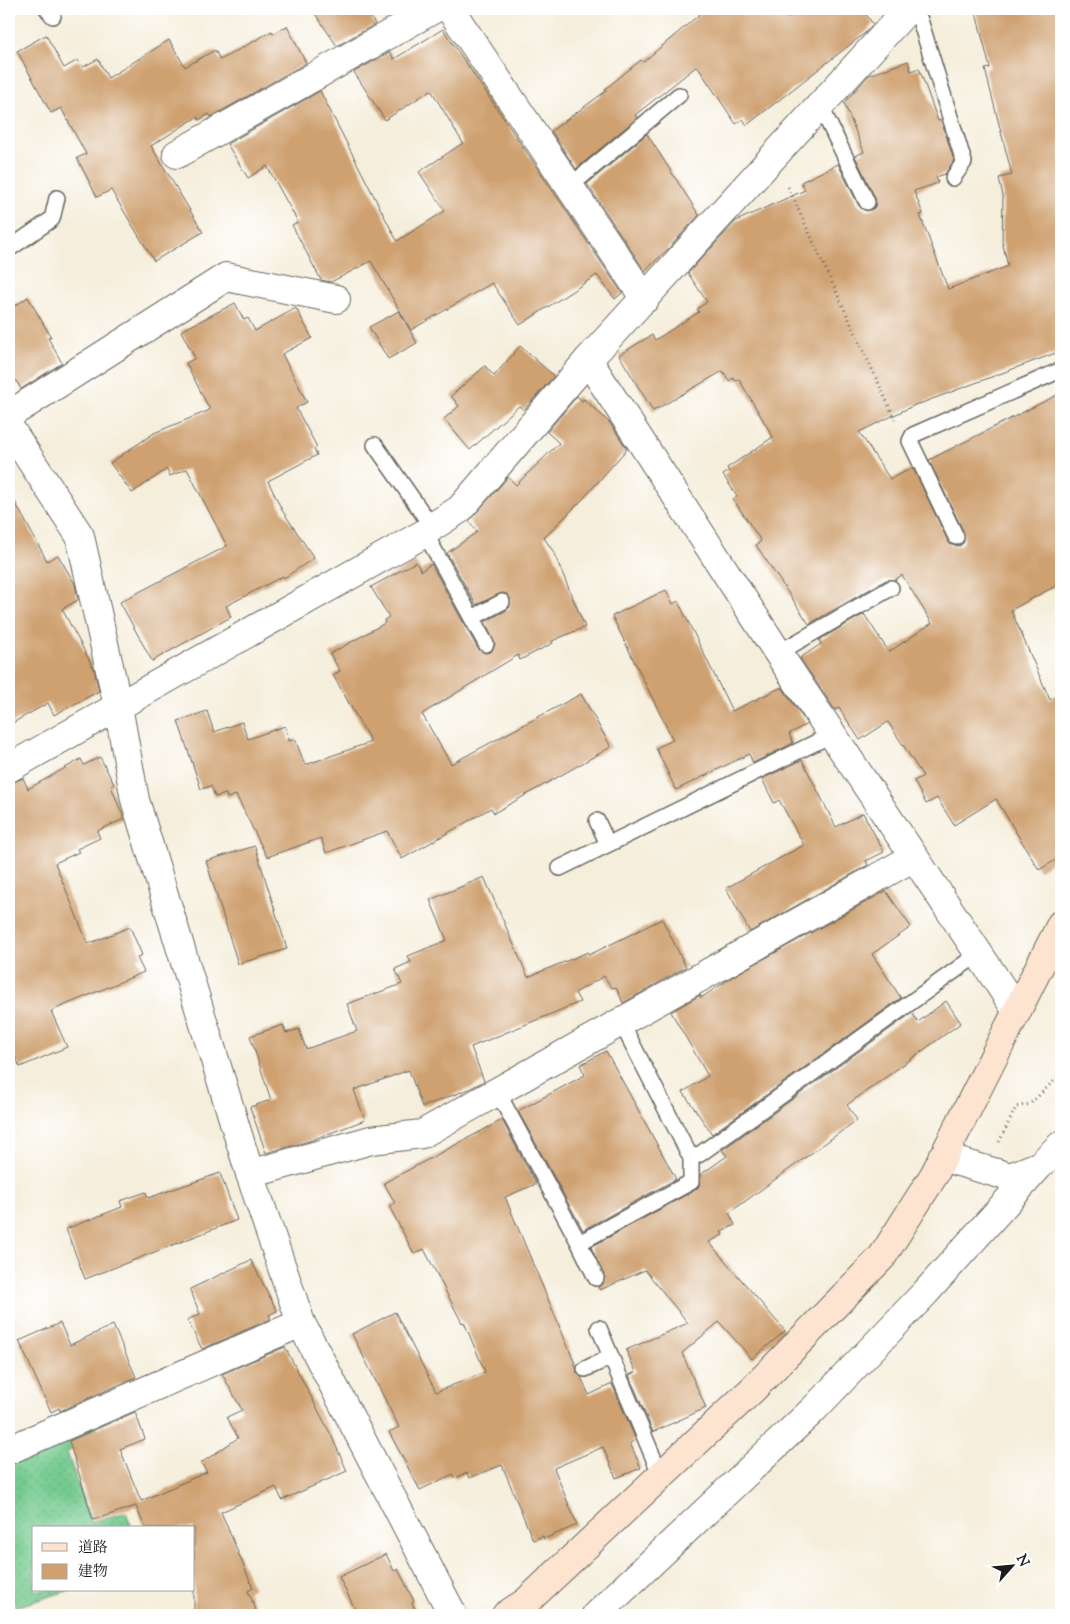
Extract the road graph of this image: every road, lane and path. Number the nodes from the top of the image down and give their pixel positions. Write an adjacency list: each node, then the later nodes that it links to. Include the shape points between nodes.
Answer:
1 (434, 9): 7 (street)
2 (450, 9): 10 (street)
3 (908, 9): 6 (street)
4 (914, 9): 9 (lane, via 964,162)
5 (679, 95): 10 (lane)
6 (820, 105): 8 (street); 12 (lane)
7 (177, 154)
8 (774, 157): 14 (street); 20 (path, via 900,431)
9 (952, 178)
10 (569, 187): 14 (street)
11 (57, 198): 13 (lane, via 52,219)
12 (867, 202)
13 (9, 249)
14 (645, 299): 16 (street)
15 (336, 300): 18 (street, via 226,276)
16 (588, 360): 22 (street, via 460,509); 28 (street)
17 (1061, 370): 20 (lane)
18 (9, 415)
19 (9, 427): 29 (street, via 80,536)
20 (913, 435): 23 (lane, via 910,441)
21 (375, 445): 22 (lane)
22 (429, 530): 26 (lane); 29 (street)
23 (956, 537)
24 (891, 588): 28 (lane)
25 (502, 602): 26 (lane)
26 (472, 618): 27 (lane)
27 (486, 644)
28 (778, 653): 30 (street)
29 (118, 706): 31 (street); 47 (street, via 135,800)
30 (833, 734): 33 (lane); 34 (street)
31 (9, 768)
32 (596, 821): 33 (lane)
33 (608, 844): 35 (lane)
34 (914, 857): 37 (street); 39 (street)
35 (560, 868)
36 (1061, 924): 38 (street)
37 (978, 954): 38 (street); 44 (lane)
38 (1017, 1011): 43 (street)
39 (621, 1022): 41 (street); 44 (lane)
40 (1061, 1074): 46 (path, via 1030,1104 1016,1107)
41 (497, 1091): 47 (street, via 422,1134 371,1140); 48 (lane)
42 (1061, 1145): 45 (street)
43 (942, 1157): 46 (street); 55 (street, via 934,1176 882,1257 753,1390)
44 (691, 1158): 48 (lane, via 691,1182)
45 (1039, 1166): 46 (street, via 1010,1177); 58 (street, via 814,1410)
46 (985, 1169)
47 (250, 1174): 50 (street)
48 (579, 1243): 49 (lane)
49 (596, 1278)
50 (301, 1323): 54 (street); 56 (street)
51 (599, 1328): 52 (lane)
52 (611, 1357): 53 (lane); 55 (lane)
53 (585, 1369)
54 (9, 1450)
55 (661, 1476): 57 (street, via 526,1602)
56 (453, 1615)
57 (506, 1615)
58 (596, 1615)

